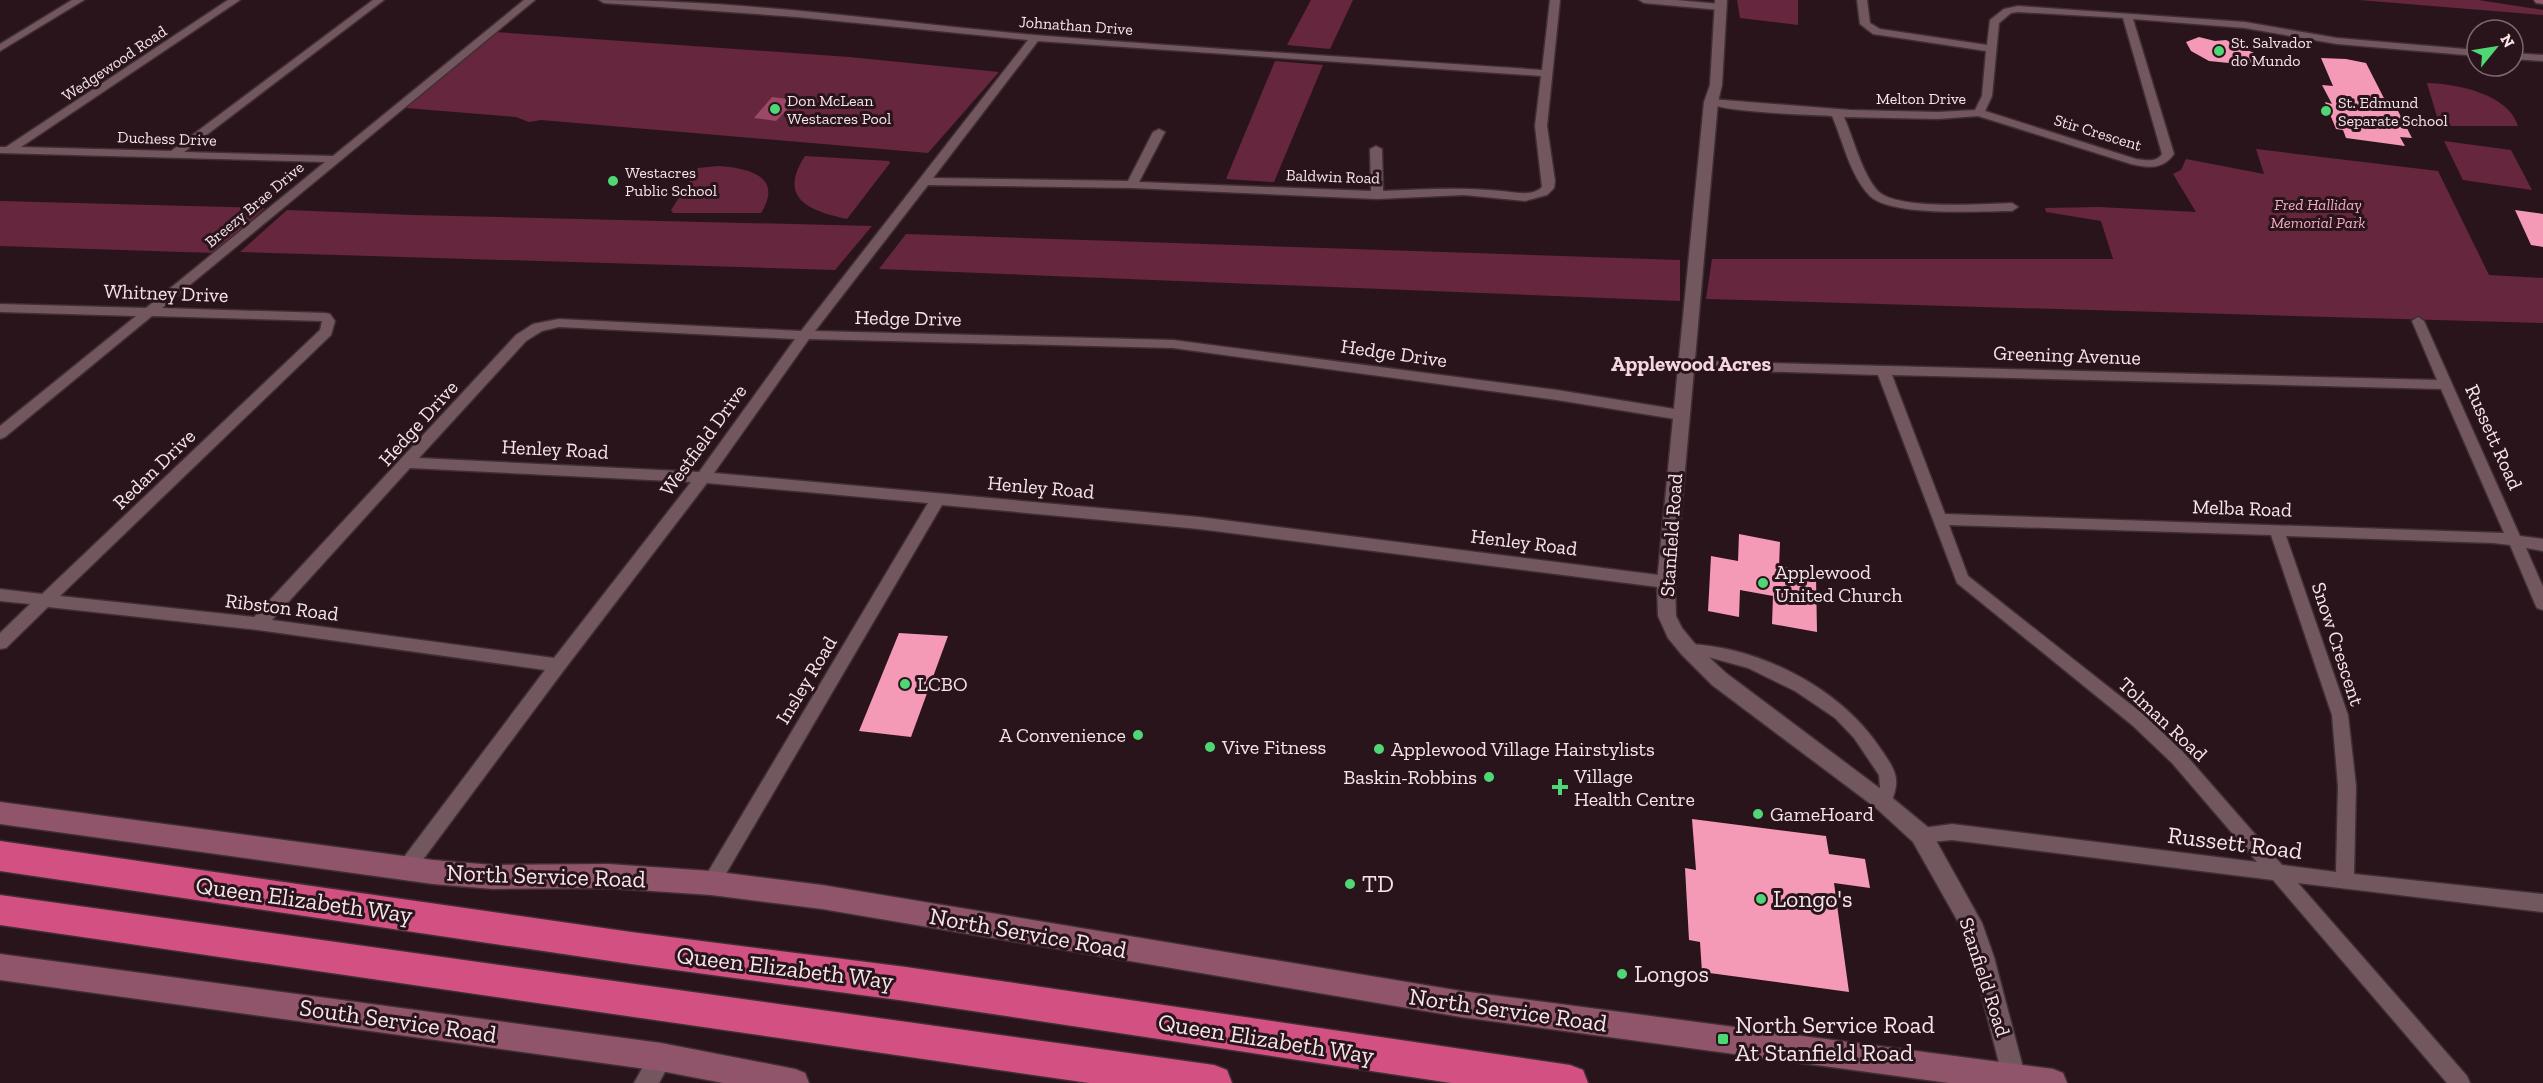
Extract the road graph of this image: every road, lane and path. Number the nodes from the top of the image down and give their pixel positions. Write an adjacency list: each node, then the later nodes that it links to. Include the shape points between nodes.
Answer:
1 (79, 0): 14 (street)
2 (236, 0): 25 (street, Wedgewood Road)
3 (379, 0): 26 (street)
4 (530, 0): 27 (street, Breezy Brae Drive)
5 (604, 0): 11 (street, Johnathan Drive)
6 (810, 0): 11 (street)
7 (1555, 0): 19 (street, Baldwin Road)
8 (1644, 0): 10 (street)
9 (1862, 0): 15 (street, via 1865,24 1874,31)
10 (1721, 4): 20 (street, Stanfield Road, via 1716,85)
11 (796, 14): 13 (street, Johnathan Drive)
12 (2127, 15): 15 (street, Melton Drive, via 2008,11 1994,22); 16 (street, Melton Drive, via 2245,25 2337,41); 21 (street, Stir Crescent, via 2168,154 2163,161 2135,162)
13 (1035, 38): 19 (street, Johnathan Drive); 28 (street, Westfield Drive)
14 (0, 48)
15 (1991, 49): 21 (street, Melton Drive, via 1987,96)
16 (2465, 52)
17 (2525, 57): 18 (street)
18 (2543, 58)
19 (1546, 73): 30 (street, Baldwin Road, via 1541,126 1549,181 1543,193)
20 (1711, 102): 22 (street, Melton Drive); 37 (street, Stanfield Road)
21 (1979, 113): 22 (street, Melton Drive)
22 (1837, 114): 31 (street, via 1867,184 1877,197 1897,205)
23 (1159, 132): 29 (street)
24 (1376, 149): 30 (street)
25 (5, 150): 26 (street, Duchess Drive)
26 (174, 154): 27 (street, Duchess Drive)
27 (333, 159): 33 (street, Breezy Brae Drive)
28 (924, 181): 29 (street, Baldwin Road); 36 (street, Westfield Drive)
29 (1132, 184): 30 (street, Baldwin Road)
30 (1377, 195)
31 (2012, 207)
32 (0, 308): 33 (street, Whitney Drive)
33 (151, 312): 34 (street, Whitney Drive, via 325,317); 41 (street, Breezy Brae Drive)
34 (329, 321): 51 (street, Redan Drive, via 326,332)
35 (2418, 321): 39 (street, Russett Road)
36 (805, 335): 40 (street, Hedge Drive, via 1173,344); 42 (street, Hedge Drive, via 559,323 538,327 521,338); 43 (street, Westfield Drive)
37 (1687, 364): 38 (street, Greening Avenue); 40 (street, Stanfield Road)
38 (1883, 369): 39 (street, Greening Avenue); 45 (street, Tolman Road)
39 (2446, 385): 47 (street, Russett Road)
40 (1681, 415): 49 (street, Stanfield Road)
41 (0, 434)
42 (409, 463): 43 (street, Henley Road); 53 (street, Hedge Drive)
43 (703, 477): 44 (street, Henley Road); 56 (street, Westfield Drive)
44 (938, 499): 49 (street, Henley Road, via 1199,523); 64 (street, Insley Road)
45 (1939, 519): 46 (street, Melba Road); 62 (street, Tolman Road, via 1962,579 2138,720 2178,758)
46 (2277, 530): 47 (street, Melba Road); 63 (street, Snow Crescent, via 2340,715 2347,786)
47 (2515, 540): 48 (street, Melba Road); 52 (street, Russett Road)
48 (2543, 545)
49 (1666, 582): 55 (street, Stanfield Road, via 1667,616 1674,633)
50 (0, 595): 51 (street, Ribston Road)
51 (45, 600): 53 (street, Ribston Road); 54 (street, Redan Drive)
52 (2543, 604)
53 (258, 624): 56 (street, Ribston Road)
54 (0, 643)
55 (1689, 650): 57 (street, Stanfield Road, via 1719,679); 57 (street, via 1739,659 1814,693 1854,726 1890,777 1890,790)
56 (558, 665): 61 (street, Westfield Drive)
57 (1883, 802): 59 (street, Stanfield Road)
58 (0, 813): 61 (main road, North Service Road)
59 (1921, 836): 62 (street, Russett Road, via 1952,832); 69 (street, Stanfield Road, via 1971,923)
60 (0, 856): 73 (highway, Queen Elizabeth Way, via 918,985)
61 (407, 867): 64 (main road, North Service Road, via 493,877 608,876)
62 (2276, 872): 63 (street, Russett Road); 75 (street, Tolman Road)
63 (2345, 881): 65 (street, Russett Road)
64 (711, 883): 69 (main road, North Service Road, via 822,897 1461,1004)
65 (2543, 903)
66 (0, 910): 72 (highway)
67 (0, 967): 68 (main road, South Service Road)
68 (661, 1057): 70 (street); 71 (main road, South Service Road)
69 (2014, 1079): 74 (main road, North Service Road)
70 (646, 1083)
71 (795, 1083)
72 (1214, 1083)
73 (1570, 1083)
74 (2053, 1083)
75 (2460, 1083)

